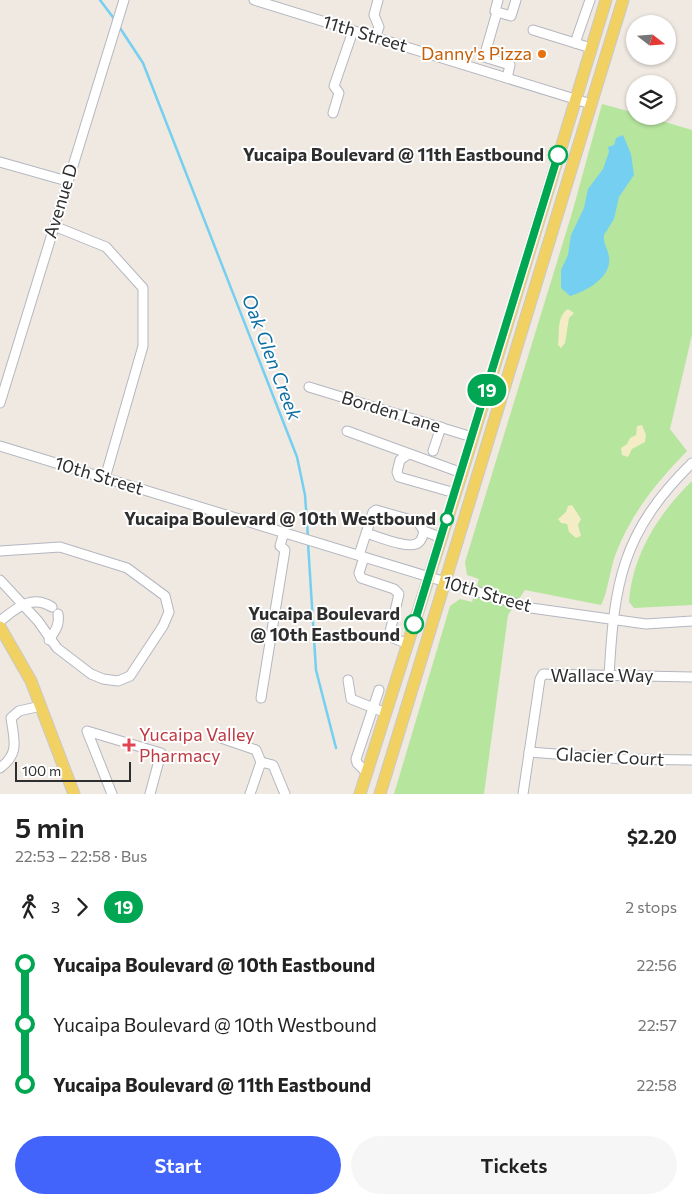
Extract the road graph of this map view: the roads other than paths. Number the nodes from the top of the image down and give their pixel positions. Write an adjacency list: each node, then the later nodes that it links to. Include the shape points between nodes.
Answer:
1 (254, 0): 11 (street, 11th Street)
2 (378, 0): 12 (street, via 374,16 379,27)
3 (498, 0): 9 (street)
4 (516, 0): 9 (street, via 511,16)
5 (590, 0): 13 (street)
6 (606, 0): 14 (main road)
7 (623, 0): 19 (main road)
8 (123, 4): 22 (street, Avenue D)
9 (497, 12): 15 (street, via 484,57)
10 (533, 30): 13 (street)
11 (353, 31): 12 (street, 11th Street); 20 (street, via 334,86 339,93)
12 (375, 38): 16 (street, 11th Street)
13 (575, 43): 14 (street)
14 (591, 48): 18 (main road)
15 (489, 58): 16 (street); 17 (street, via 510,65)
16 (485, 72): 17 (street, 11th Street)
17 (506, 78): 18 (street, 11th Street)
18 (575, 100): 19 (street, 11th Street); 28 (main road)
19 (591, 104): 44 (main road)
20 (333, 114)
21 (0, 162): 22 (street)
22 (68, 181): 23 (street, Avenue D)
23 (54, 226): 25 (street, Avenue D); 34 (street, via 106,247 143,288 144,346)
24 (309, 387): 26 (street, Borden Lane)
25 (0, 403)
26 (441, 428): 28 (street, Borden Lane); 30 (street)
27 (347, 431): 31 (street)
28 (472, 437): 33 (main road)
29 (0, 446): 34 (street, 10th Street)
30 (433, 451)
31 (407, 454): 33 (street); 35 (street, via 400,460 396,472 399,477)
32 (692, 463): 47 (street, via 648,514 632,542 620,576)
33 (462, 473): 35 (main road)
34 (105, 478): 37 (street, 10th Street)
35 (455, 493): 39 (main road)
36 (424, 531): 38 (street, via 415,546); 38 (street, via 418,522 376,510); 39 (street)
37 (284, 532): 41 (street, 10th Street); 56 (street, via 280,546 285,550)
38 (366, 533): 41 (street)
39 (442, 538): 42 (main road)
40 (0, 551): 50 (street, via 60,547 127,568 165,596 168,603 169,612 163,626 130,676 118,681 91,674)
41 (361, 556): 42 (street, 10th Street); 51 (street, via 359,573 362,578 394,589 399,594 390,632 393,638)
42 (429, 577): 44 (street, 10th Street); 51 (main road)
43 (0, 580): 45 (street)
44 (444, 582): 47 (street, 10th Street, via 531,608); 74 (main road)
45 (21, 605): 46 (street); 50 (street, via 38,621); 50 (street, via 32,601 44,602 55,610 59,621)
46 (0, 621)
47 (612, 621): 48 (street, 10th Street, via 646,624); 52 (street)
48 (692, 621)
49 (0, 627): 57 (main road, via 24,665)
50 (49, 640)
51 (408, 644): 59 (main road)
52 (610, 677): 53 (street, Wallace Way); 63 (street, Wallace Way, via 544,674 540,679)
53 (692, 677)
54 (348, 680): 58 (street, via 351,699)
55 (379, 690): 58 (street)
56 (261, 698)
57 (41, 706): 66 (street, via 19,711 11,718 15,749); 68 (main road)
58 (373, 708): 59 (street); 61 (street)
59 (386, 713): 62 (main road)
60 (221, 738): 65 (street, via 256,750)
61 (361, 743): 62 (street); 67 (street, via 356,759)
62 (374, 749): 67 (main road)
63 (529, 752): 64 (street, Glacier Court); 75 (street, Wallace Way)
64 (692, 760)
65 (261, 762): 71 (street); 72 (street, via 273,766)
66 (0, 768)
67 (366, 773): 73 (main road)
68 (74, 794)
69 (112, 794): 70 (street, via 87,731 161,753)
70 (150, 794)
71 (250, 794)
72 (285, 794)
73 (360, 794)
74 (380, 794)
75 (523, 794)

